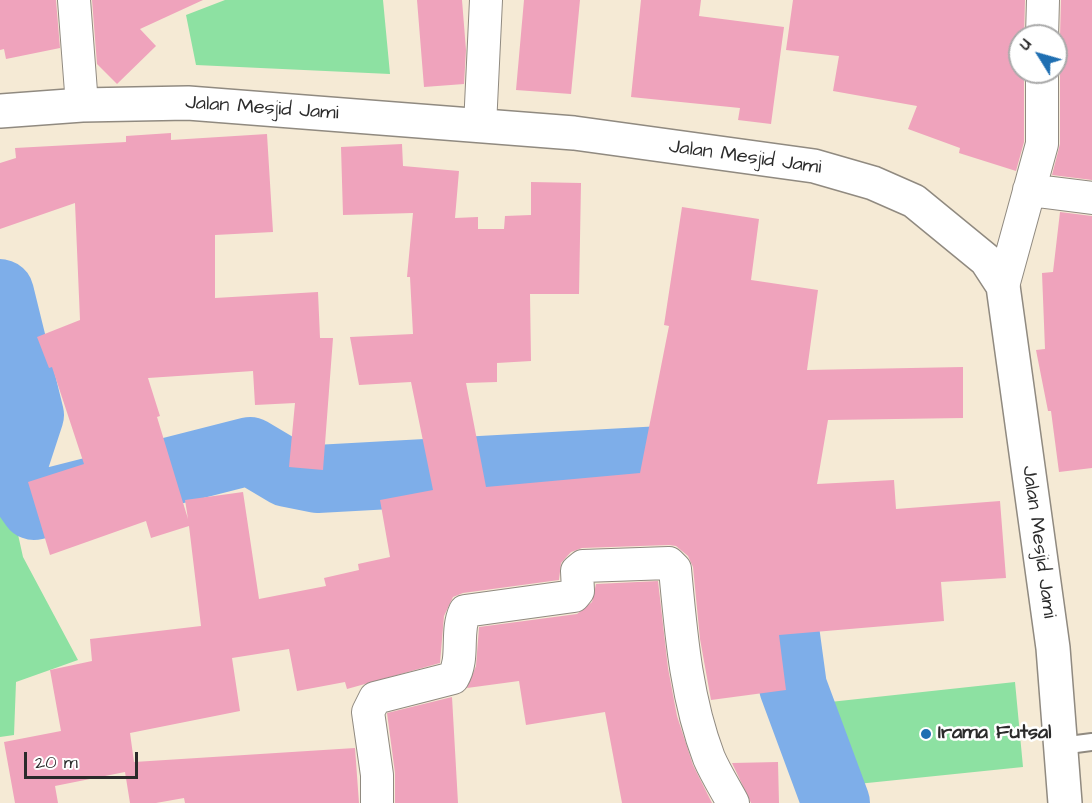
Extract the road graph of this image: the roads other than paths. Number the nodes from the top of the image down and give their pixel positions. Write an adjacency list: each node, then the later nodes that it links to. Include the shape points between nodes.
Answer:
1 (74, 0): 6 (street)
2 (486, 0): 8 (street)
3 (1042, 0): 4 (street)
4 (1042, 24)
5 (1042, 84): 9 (street, via 1042,144)
6 (82, 105): 7 (street, Jalan Mesjid Jami); 8 (street, Jalan Mesjid Jami, via 188,103)
7 (0, 111)
8 (480, 126): 11 (street, Jalan Mesjid Jami, via 574,133 814,165 914,201 986,260)
9 (1029, 190): 10 (street); 11 (street)
10 (1092, 198)
11 (1003, 286): 12 (street, Jalan Mesjid Jami, via 1053,648)
12 (1076, 744): 15 (street, Jalan Mesjid Jami)
13 (377, 803): 14 (street, via 370,705 375,698 453,678 458,668 460,622 465,611 574,596 578,591 577,571 584,566 669,563 675,569 683,662 710,759)
14 (733, 803)
15 (1065, 803)

